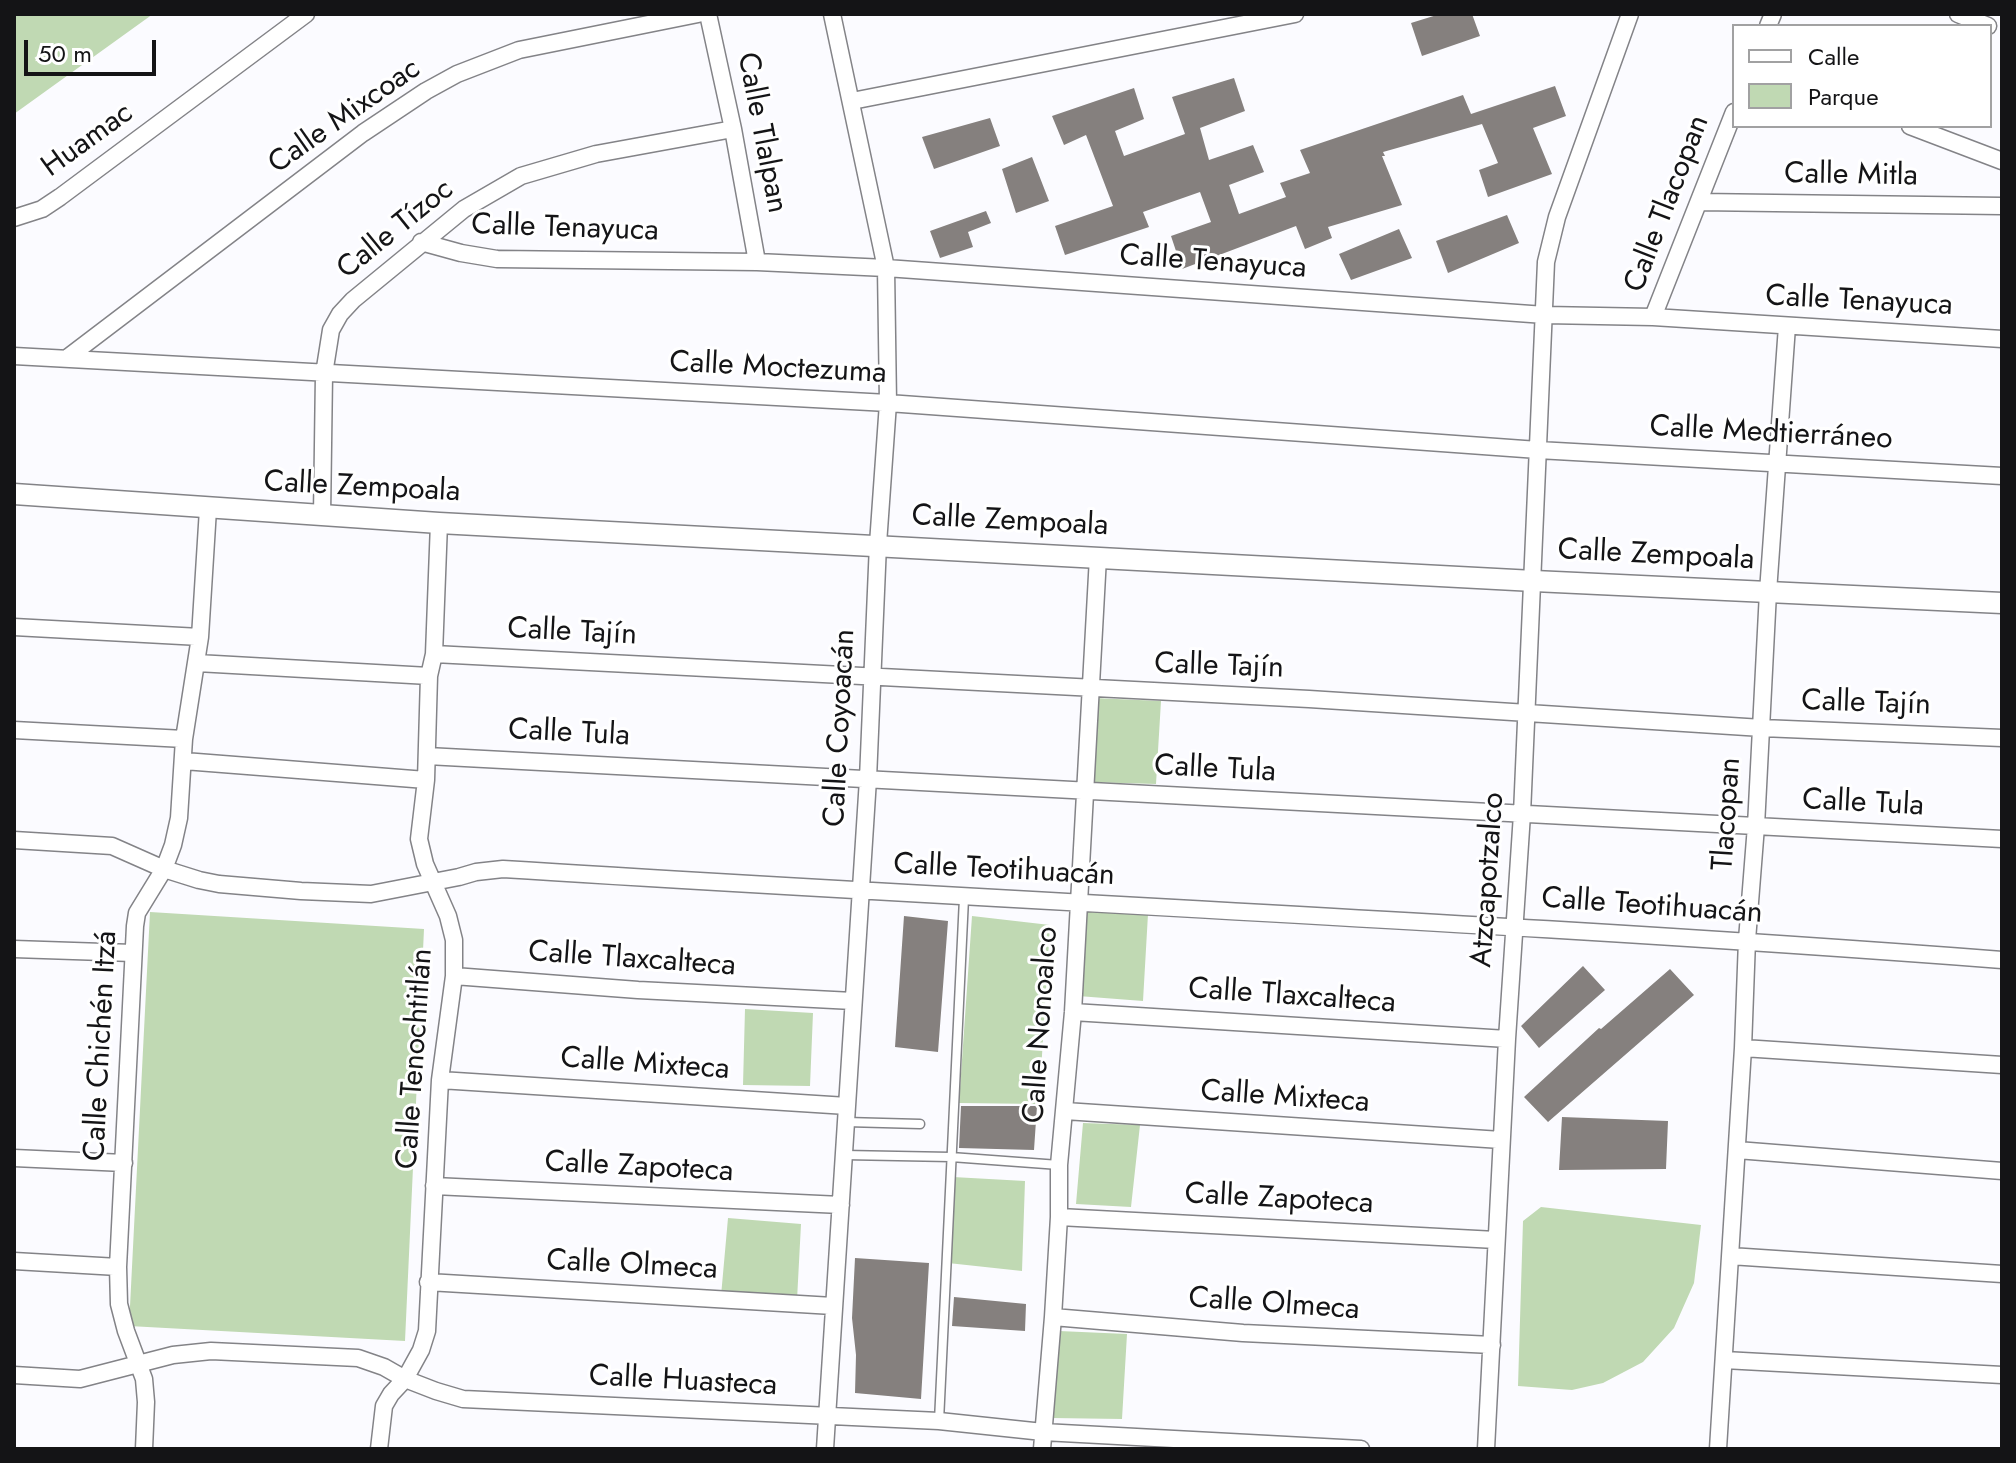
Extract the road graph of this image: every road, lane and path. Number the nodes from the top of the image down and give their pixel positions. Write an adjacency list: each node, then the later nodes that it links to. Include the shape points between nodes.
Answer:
1 (306, 14): 16 (street, Huamac, via 60,197)
2 (698, 14): 25 (street, Calle Mixcoac, via 519,50 457,74 363,133)
3 (708, 14): 12 (street, Calle Tlalpan)
4 (832, 14): 9 (street, Calle Coyoacán)
5 (1295, 14): 9 (street)
6 (1628, 14): 20 (street, Atzcapotzalco, via 1557,217 1546,262)
7 (1958, 14): 8 (street)
8 (1984, 24)
9 (852, 101): 19 (street, Calle Coyoacán)
10 (1732, 117): 14 (street, Calle Tlacopan)
11 (1915, 128): 13 (street)
12 (733, 129): 17 (street, Calle Tízoc, via 596,154 521,176); 18 (street, Calle Tlalpan)
13 (2002, 161)
14 (1699, 202): 15 (street, Calle Mitla); 21 (street, Calle Tlacopan)
15 (2002, 206)
16 (14, 218)
17 (421, 242): 18 (street, Calle Tenayuca, via 497,259); 26 (street, Calle Tízoc, via 340,314 331,330)
18 (757, 262): 19 (street, Calle Tenayuca)
19 (886, 268): 20 (street, Calle Tenayuca); 27 (street, Calle Coyoacán)
20 (1545, 315): 21 (street, Calle Tenayuca); 28 (street, Atzcapotzalco)
21 (1653, 317): 22 (street, Calle Tenayuca)
22 (1787, 326): 23 (street, Calle Tenayuca); 29 (street, Tlacopan)
23 (2002, 339)
24 (14, 356): 25 (street, Calle Moctezuma)
25 (67, 358): 26 (street, Calle Moctezuma)
26 (324, 374): 27 (street, Calle Moctezuma); 33 (street, Calle Tízoc)
27 (888, 403): 28 (street, Calle Moctezuma); 35 (street, Calle Coyoacán)
28 (1538, 450): 29 (street, Calle Medtierráneo); 37 (street, Atzcapotzalco)
29 (1777, 462): 30 (street, Calle Medtierráneo); 38 (street, Tlacopan)
30 (2002, 476)
31 (14, 494): 32 (street, Calle Zempoala)
32 (208, 509): 33 (street, Calle Zempoala); 41 (street, Calle Chichén Itzá)
33 (322, 516): 34 (street, Calle Zempoala)
34 (439, 523): 35 (street, Calle Zempoala); 42 (street, Calle Tenochtitlán)
35 (878, 544): 36 (street, Calle Zempoala); 45 (street, Calle Coyoacán)
36 (1098, 557): 37 (street, Calle Zempoala); 46 (street, Calle Nonoalco)
37 (1534, 581): 38 (street, Calle Zempoala); 47 (street, Atzcapotzalco)
38 (1768, 592): 39 (street, Calle Zempoala); 48 (street, Tlacopan)
39 (2002, 603)
40 (14, 627): 41 (street)
41 (200, 637): 43 (street, Calle Chichén Itzá)
42 (434, 654): 44 (street, Calle Tenochtitlán); 45 (street, Calle Tajín)
43 (197, 663): 44 (street); 51 (street, Calle Chichén Itzá)
44 (429, 676): 52 (street, Calle Tenochtitlán)
45 (871, 678): 46 (street, Calle Tajín); 54 (street, Calle Coyoacán)
46 (1092, 690): 47 (street, Calle Tajín); 56 (street, Calle Nonoalco)
47 (1527, 711): 48 (street, Calle Tajín); 57 (street, Atzcapotzalco)
48 (1762, 728): 50 (street, Calle Tajín); 58 (street, Tlacopan)
49 (14, 730): 51 (street)
50 (2002, 738)
51 (184, 739): 53 (street, Calle Chichén Itzá)
52 (427, 756): 54 (street, Calle Tula); 55 (street, Calle Tenochtitlán)
53 (184, 761): 55 (street); 61 (street, Calle Chichén Itzá, via 179,818)
54 (868, 779): 56 (street, Calle Tula); 63 (street, Calle Coyoacán)
55 (426, 780): 62 (street, Calle Tenochtitlán, via 419,839)
56 (1086, 793): 57 (street, Calle Tula); 65 (street, Calle Nonoalco)
57 (1522, 814): 58 (street, Calle Tula); 66 (street, Atzcapotzalco)
58 (1756, 826): 59 (street, Calle Tula); 67 (street, Tlacopan)
59 (2002, 839)
60 (14, 840): 61 (street, Calle Teotihuacán, via 112,846)
61 (164, 869): 62 (street, Calle Teotihuacán, via 219,884 301,891 371,894); 69 (street, Calle Chichén Itzá, via 137,913)
62 (432, 882): 63 (street, Calle Teotihuacán, via 503,869); 71 (street, Calle Tenochtitlán, via 454,940)
63 (860, 892): 64 (street, Calle Teotihuacán); 72 (street, Calle Coyoacán)
64 (964, 898): 65 (street, Calle Teotihuacán); 84 (lane)
65 (1079, 901): 66 (street, Calle Teotihuacán); 73 (street, Calle Nonoalco)
66 (1514, 926): 67 (street, Calle Teotihuacán); 74 (street, Atzcapotzalco)
67 (1747, 940): 70 (street, Calle Teotihuacán); 75 (street, Tlacopan)
68 (14, 949): 69 (street)
69 (133, 953): 86 (street, Calle Chichén Itzá)
70 (2002, 960)
71 (454, 976): 72 (street, Calle Tlaxcalteca); 77 (street, Calle Tenochtitlán)
72 (853, 1001): 79 (street, Calle Coyoacán)
73 (1073, 1012): 74 (street, Calle Tlaxcalteca); 78 (street, Calle Nonoalco)
74 (1507, 1039): 81 (street, Atzcapotzalco)
75 (1743, 1048): 76 (street); 82 (street, Tlacopan)
76 (2002, 1065)
77 (440, 1080): 79 (street, Calle Mixteca); 89 (street, Calle Tenochtitlán)
78 (1065, 1111): 81 (street, Calle Mixteca); 87 (street, Calle Nonoalco)
79 (846, 1114): 80 (lane); 83 (street, Calle Coyoacán)
80 (920, 1124)
81 (1501, 1140): 92 (street, Atzcapotzalco)
82 (1737, 1150): 88 (street); 93 (street, Tlacopan)
83 (843, 1155): 84 (lane); 90 (street, Calle Coyoacán)
84 (951, 1157): 87 (lane); 107 (lane)
85 (14, 1158): 86 (street)
86 (124, 1163): 95 (street, Calle Chichén Itzá)
87 (1059, 1165): 91 (street, Calle Nonoalco)
88 (2002, 1171)
89 (434, 1186): 90 (street, Calle Zapoteca); 97 (street, Calle Tenochtitlán)
90 (841, 1205): 98 (street, Calle Coyoacán)
91 (1059, 1217): 92 (street, Calle Zapoteca); 99 (street, Calle Nonoalco)
92 (1496, 1240): 100 (street, Atzcapotzalco)
93 (1730, 1256): 96 (street); 101 (street, Tlacopan)
94 (14, 1261): 95 (street)
95 (118, 1267): 102 (street, Calle Chichén Itzá, via 119,1304)
96 (2002, 1274)
97 (428, 1282): 98 (street, Calle Olmeca); 105 (street, Calle Tenochtitlán, via 427,1331)
98 (833, 1306): 106 (street, Calle Coyoacán)
99 (1053, 1317): 100 (street, Calle Olmeca); 108 (street, Calle Nonoalco)
100 (1492, 1345): 113 (street, Atzcapotzalco)
101 (1724, 1360): 104 (street); 114 (street, Tlacopan)
102 (138, 1366): 103 (street, Calle Huasteca, via 80,1379); 105 (street, Calle Huasteca, via 211,1351 358,1358); 109 (street, Calle Chichén Itzá, via 146,1402)
103 (14, 1375)
104 (2002, 1375)
105 (405, 1379): 106 (street, Calle Huasteca, via 463,1399); 110 (street, Calle Tenochtitlán, via 384,1406)
106 (827, 1417): 107 (street, Calle Huasteca); 111 (street, Calle Coyoacán)
107 (939, 1421): 108 (street, Calle Huasteca)
108 (1042, 1440): 112 (street, Calle Huasteca)
109 (144, 1449)
110 (379, 1449)
111 (825, 1449)
112 (1361, 1449)
113 (1486, 1449)
114 (1718, 1449)

